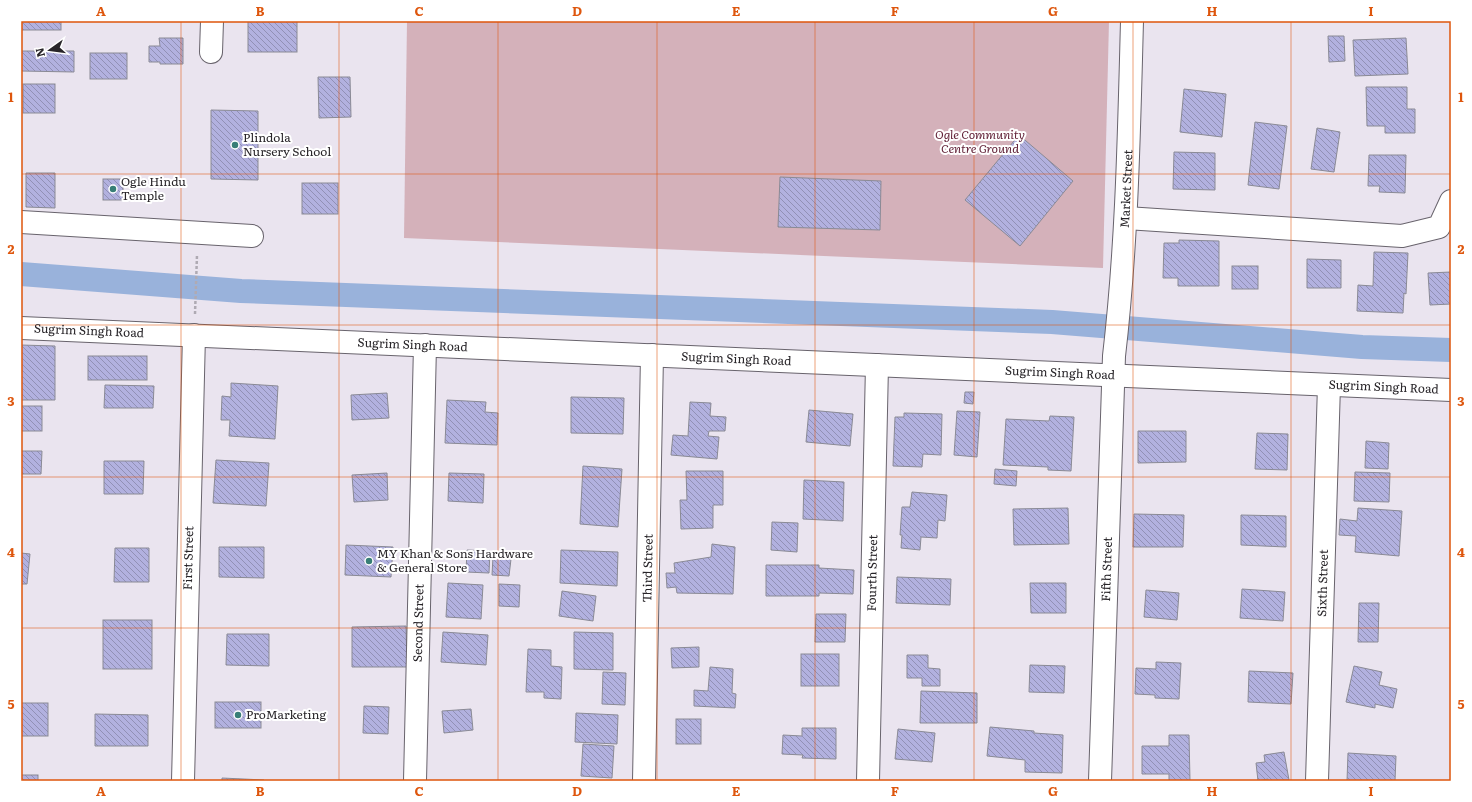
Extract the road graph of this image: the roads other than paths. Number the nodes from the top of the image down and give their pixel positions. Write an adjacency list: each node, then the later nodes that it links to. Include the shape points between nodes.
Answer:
1 (212, 21): 3 (street)
2 (1132, 21): 5 (street, Market Street)
3 (211, 52)
4 (1451, 201): 5 (street, via 1439,227 1402,236)
5 (1126, 218): 13 (street, Market Street)
6 (21, 222): 7 (street)
7 (252, 236)
8 (21, 328): 9 (street, Sugrim Singh Road)
9 (194, 335): 10 (street, Sugrim Singh Road); 16 (street, First Street)
10 (425, 345): 11 (street, Sugrim Singh Road); 17 (street, Second Street)
11 (652, 355): 12 (street, Sugrim Singh Road); 18 (street, Third Street)
12 (877, 365): 13 (street, Sugrim Singh Road); 19 (street, Fourth Street)
13 (1113, 366): 14 (street, Sugrim Singh Road); 20 (street, Fifth Street)
14 (1328, 385): 15 (street, Sugrim Singh Road); 21 (street, Sixth Street)
15 (1451, 390)
16 (183, 781)
17 (415, 781)
18 (644, 781)
19 (868, 781)
20 (1100, 781)
21 (1317, 781)

